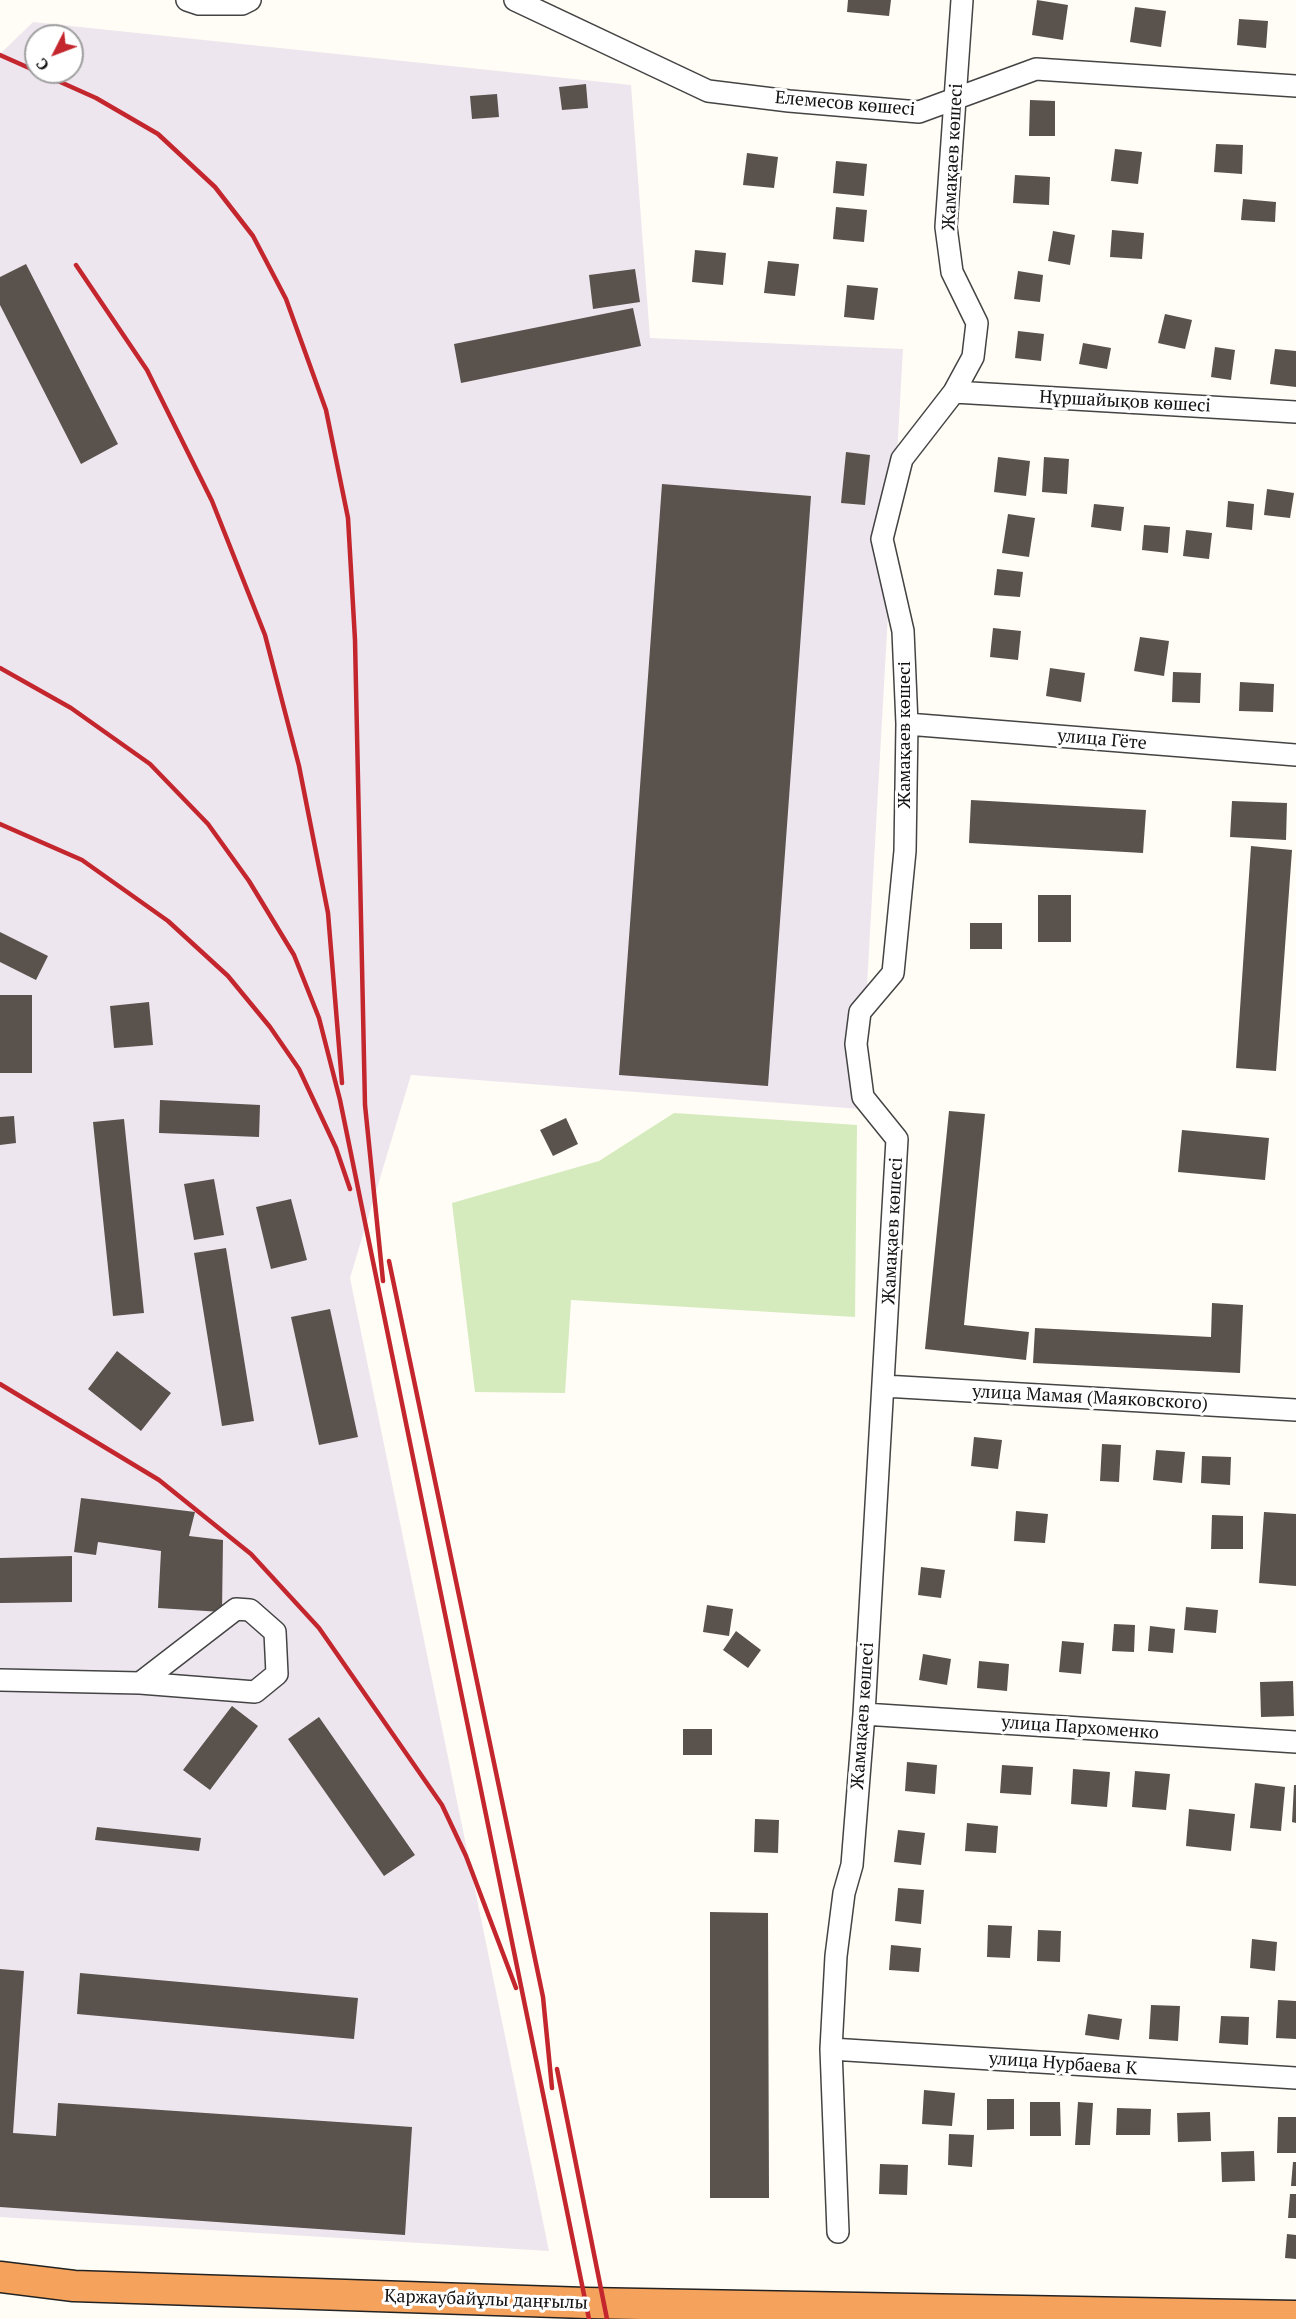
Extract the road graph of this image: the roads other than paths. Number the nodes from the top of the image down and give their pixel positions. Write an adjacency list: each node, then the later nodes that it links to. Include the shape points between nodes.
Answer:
1 (187, 0): 2 (street, via 210,4 242,4)
2 (250, 0)
3 (514, 0): 6 (street, Елемесов көшесі, via 708,91 918,112)
4 (962, 0): 6 (street, Жамақаев көшесі)
5 (1296, 86): 6 (street, Елемесов көшесі, via 1036,69)
6 (956, 100): 7 (street, Жамақаев көшесі, via 946,226 952,272 977,323 973,357)
7 (954, 392): 8 (street, Нұршайықов көшесі); 9 (street, Жамақаев көшесі, via 902,459 882,540 903,631)
8 (1296, 412)
9 (907, 724): 10 (street, улица Гёте); 11 (street, Жамақаев көшесі, via 905,851 893,973 861,1012 856,1044 863,1097 897,1139)
10 (1296, 755)
11 (884, 1386): 12 (street, улица Мамая (Маяковского)); 15 (street, Жамақаев көшесі)
12 (1296, 1410)
13 (0, 1680): 14 (street)
14 (140, 1683): 14 (street, via 255,1692 277,1674 275,1632 250,1610 236,1609)
15 (864, 1714): 16 (street, улица Пархоменко); 17 (street, Жамақаев көшесі, via 852,1865 844,1893 836,1956)
16 (1296, 1742)
17 (831, 2049): 18 (street, улица Нурбаева К); 19 (street, Жамақаев көшесі)
18 (1296, 2078)
19 (838, 2232)
20 (0, 2277): 21 (highway, Қаржаубайұлы даңғылы, via 74,2286 574,2303)
21 (1296, 2316)

